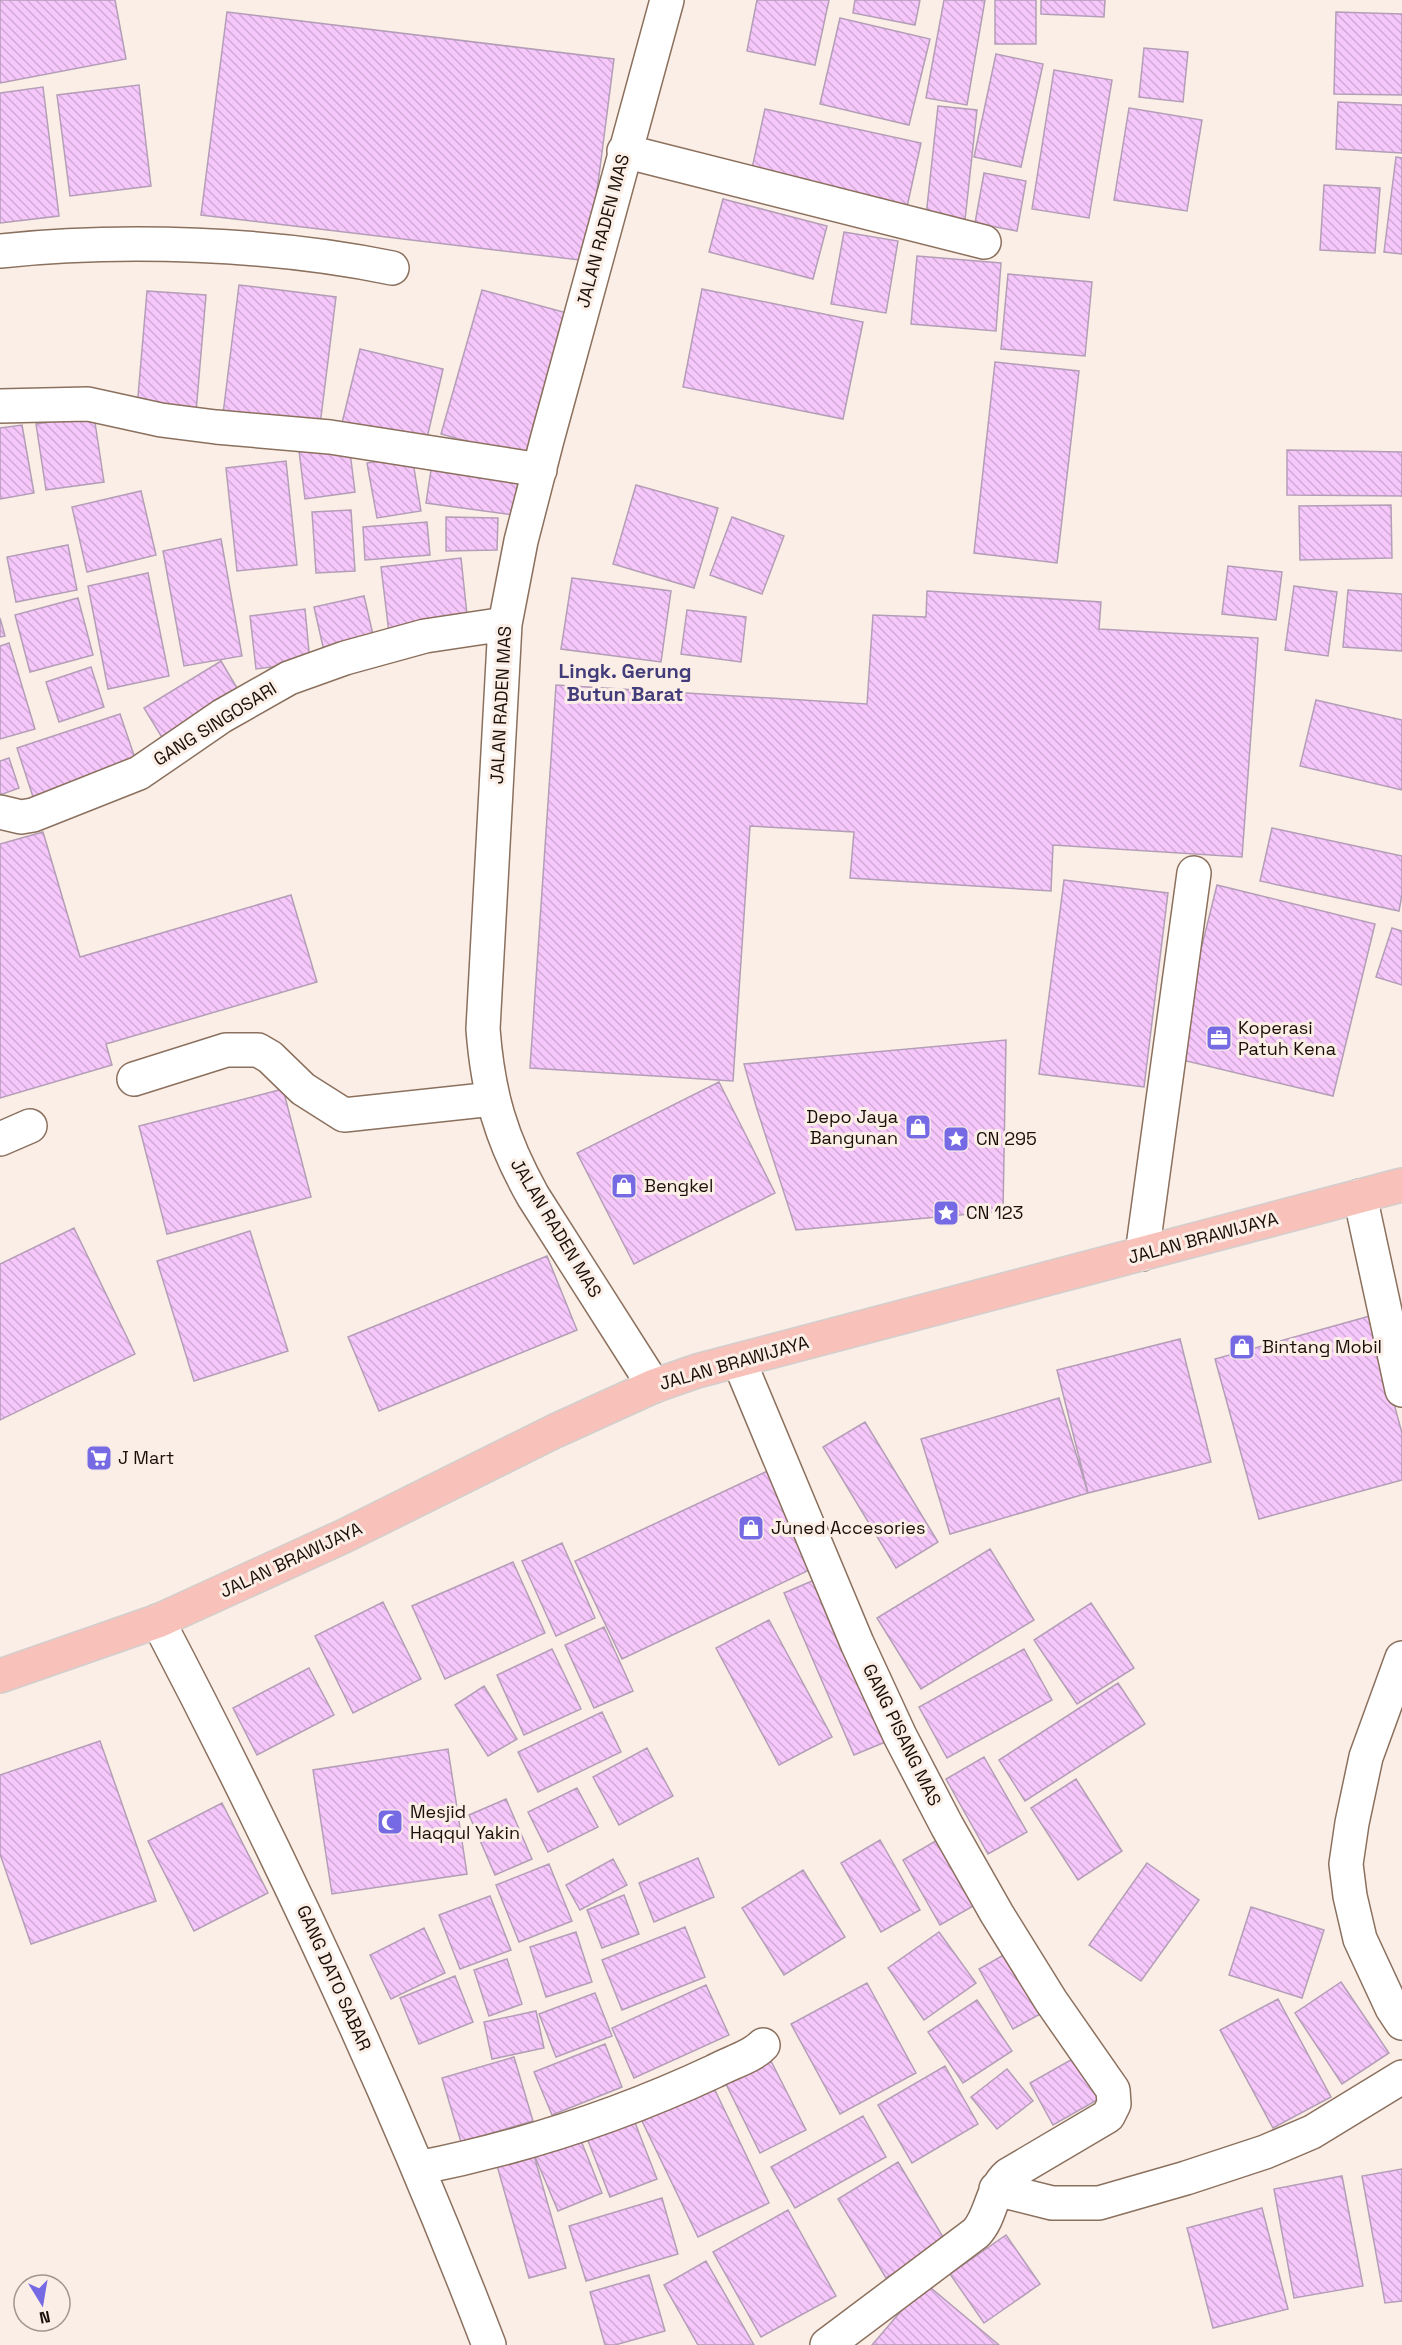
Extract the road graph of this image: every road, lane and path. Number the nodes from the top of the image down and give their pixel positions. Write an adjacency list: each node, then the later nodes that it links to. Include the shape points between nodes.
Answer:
1 (667, 0): 2 (street, JALAN RADEN MAS)
2 (624, 151): 3 (street); 7 (street, JALAN RADEN MAS)
3 (984, 242)
4 (0, 251): 5 (street, via 104,245 192,246 280,252)
5 (392, 268)
6 (0, 406): 7 (street, via 88,404 161,420 330,437)
7 (540, 470): 8 (street, JALAN RADEN MAS)
8 (505, 624): 9 (street, GANG SINGOSARI, via 425,636 289,678 222,716 130,777 33,815 21,817); 12 (street, JALAN RADEN MAS, via 483,1029)
9 (0, 812)
10 (1194, 873): 17 (street)
11 (134, 1079): 12 (street, via 226,1050 258,1050 303,1089 344,1115)
12 (492, 1099): 19 (street, JALAN RADEN MAS, via 502,1133 528,1186)
13 (30, 1126): 14 (street)
14 (0, 1139)
15 (1402, 1185): 16 (main road, JALAN BRAWIJAYA)
16 (1360, 1197): 17 (main road, JALAN BRAWIJAYA); 20 (street)
17 (1142, 1254): 18 (main road, JALAN BRAWIJAYA)
18 (739, 1361): 19 (main road, JALAN BRAWIJAYA); 28 (street, GANG PISANG MAS, via 857,1643 946,1826 1051,2001 1113,2090 1115,2100 1108,2116 1012,2172)
19 (654, 1386): 21 (main road, JALAN BRAWIJAYA)
20 (1402, 1390)
21 (158, 1621): 23 (main road, JALAN BRAWIJAYA); 27 (street, GANG DATO SABAR, via 294,1891)
22 (1402, 1659): 24 (street, via 1366,1757 1346,1864 1360,1939)
23 (0, 1676)
24 (1402, 2023)
25 (763, 2045): 27 (street, via 687,2084 623,2110 558,2133)
26 (1402, 2077): 28 (street, via 1312,2132 1265,2152 1110,2200 1052,2203)
27 (418, 2168): 29 (street, GANG DATO SABAR)
28 (996, 2189): 30 (street, via 986,2218 975,2233)
29 (489, 2345)
30 (827, 2345)

